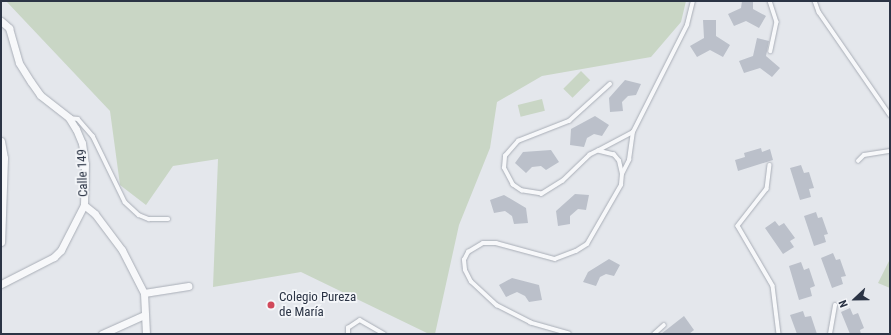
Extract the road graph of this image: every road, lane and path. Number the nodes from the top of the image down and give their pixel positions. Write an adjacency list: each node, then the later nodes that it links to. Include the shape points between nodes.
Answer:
1 (693, 1): 9 (lane, via 687,25)
2 (770, 1): 5 (lane, via 777,22)
3 (815, 1): 7 (lane, via 819,12)
4 (1, 21): 8 (street, Calle 149, via 9,28 19,63 35,88)
5 (771, 50)
6 (610, 84): 11 (lane, via 568,121 518,141 505,156 504,168 507,176 518,188 542,194 563,181 582,161)
7 (890, 115)
8 (69, 118): 16 (street, Calle 149, via 82,143 86,164); 17 (lane, via 78,119 93,136 125,202 139,215 149,219)
9 (633, 132): 11 (lane); 15 (lane, via 629,160)
10 (1, 141): 18 (street, via 4,158)
11 (598, 151): 15 (lane, via 614,155 619,161)
12 (890, 151): 13 (lane, via 864,155)
13 (858, 161)
14 (770, 164): 31 (lane, via 767,189 738,226 773,286)
15 (622, 174): 29 (lane, via 621,185 612,204 582,248 555,259 547,259 496,244 483,243 468,252 464,260 465,270 471,282 497,306 531,323)
16 (84, 205): 19 (street, via 61,250 54,257); 21 (street, Calle 149, via 95,214 122,250)
17 (168, 219)
18 (1, 242)
19 (1, 284)
20 (188, 286): 21 (street)
21 (144, 293): 23 (street, Calle 149)
22 (835, 305): 32 (lane)
23 (144, 315): 25 (street); 26 (street, Calle 149)
24 (664, 325): 30 (lane)
25 (102, 334)
26 (146, 334)
27 (348, 334): 28 (lane, via 348,328 360,320)
28 (384, 334)
29 (570, 334)
30 (654, 334)
31 (779, 334)
32 (830, 334)

